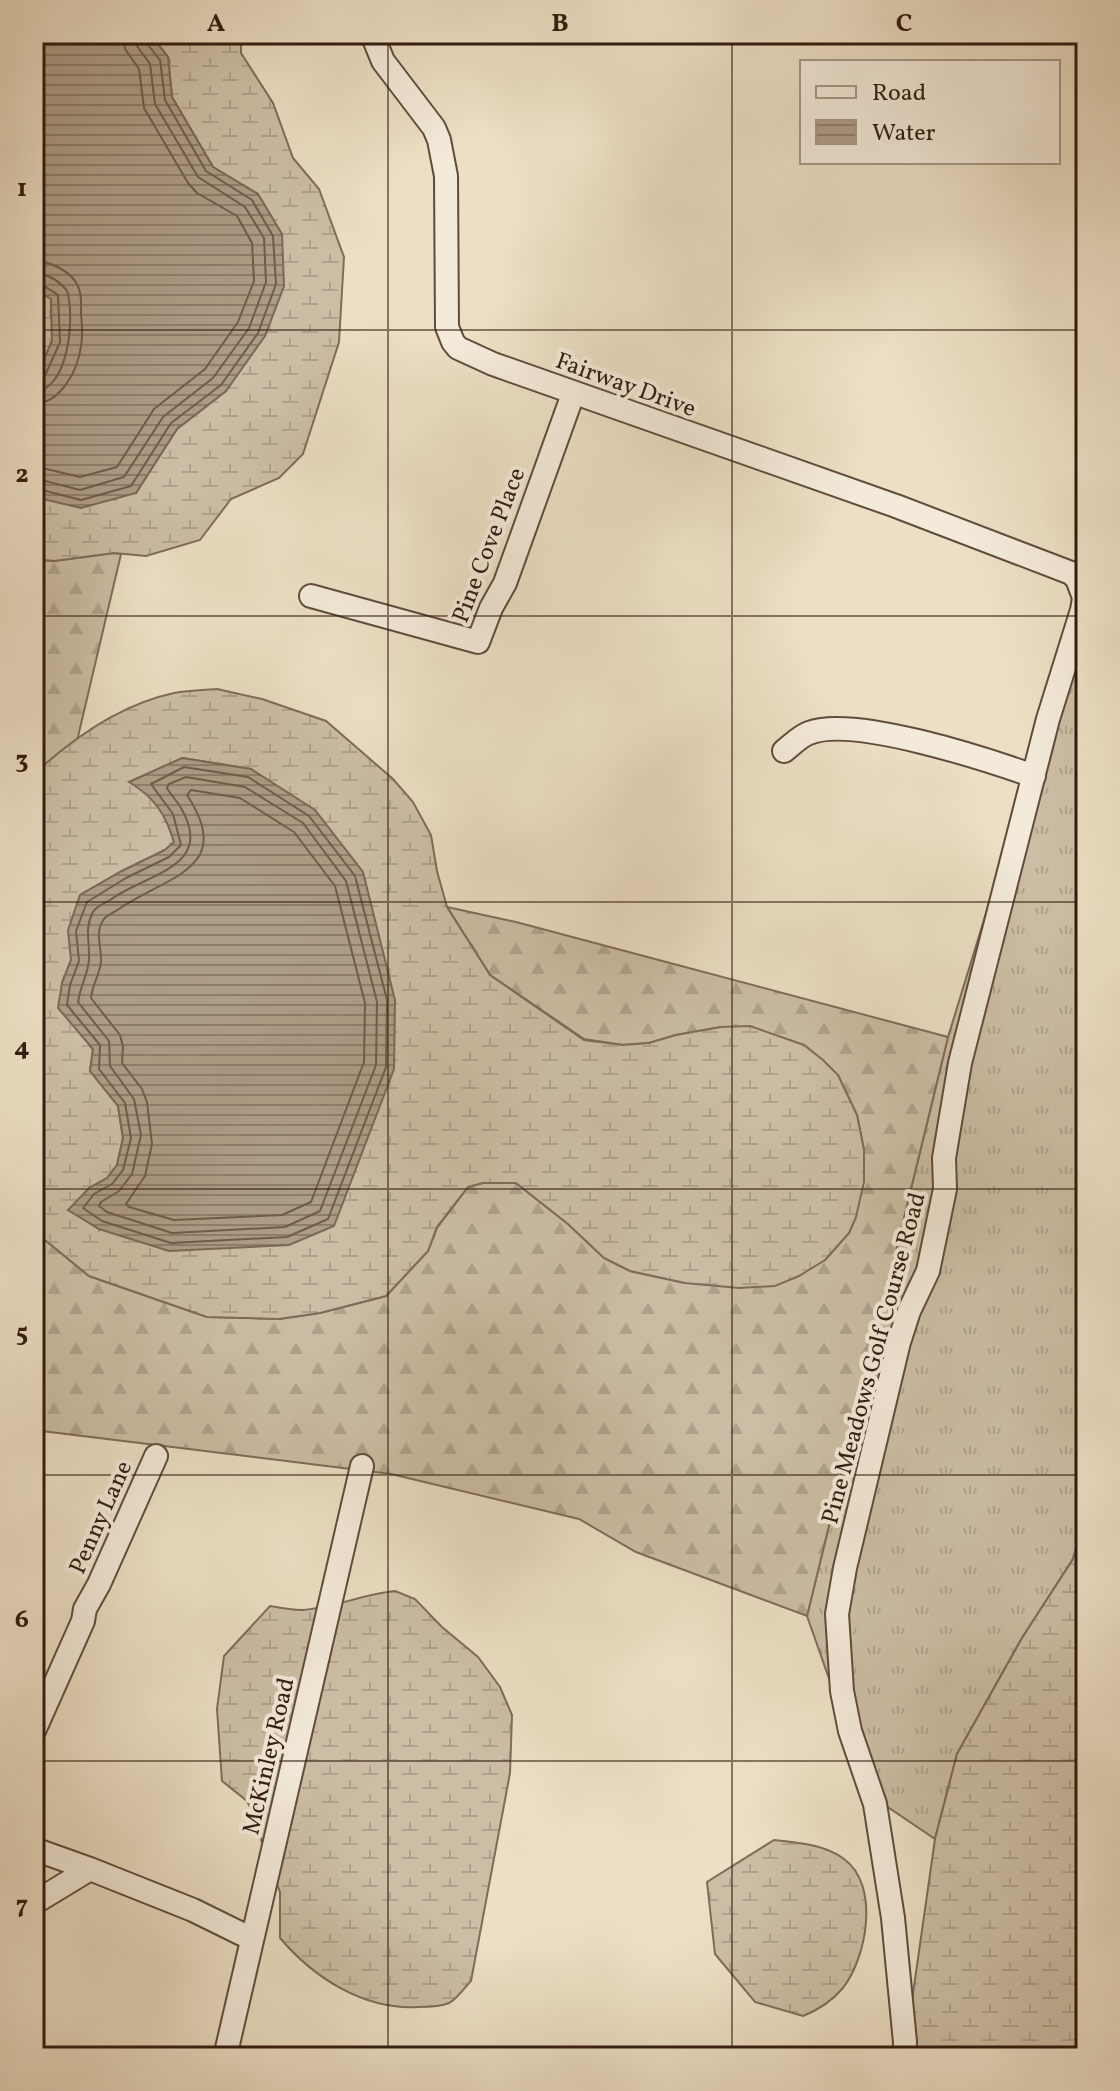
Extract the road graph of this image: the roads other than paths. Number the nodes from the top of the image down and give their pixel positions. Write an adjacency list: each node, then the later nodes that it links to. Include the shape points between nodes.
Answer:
1 (372, 34): 2 (street, Fairway Drive, via 383,61 439,140 446,176 447,327 453,342 493,364)
2 (573, 394): 3 (street, Fairway Drive, via 1071,573); 4 (street, Pine Cove Place, via 505,583 478,642)
3 (1084, 590): 6 (street, Pine Meadows Golf Course Road)
4 (311, 596)
5 (784, 751): 6 (street, via 808,733 866,732 988,759)
6 (1034, 776): 15 (street, Pine Meadows Golf Course Road, via 960,1063 944,1158 945,1189 928,1271 899,1342 837,1614 842,1691 875,1804 893,1918)
7 (156, 1456): 9 (street, Penny Lane)
8 (362, 1466): 13 (street, McKinley Road)
9 (34, 1731)
10 (34, 1849): 11 (street)
11 (90, 1869): 12 (street); 13 (street)
12 (34, 1903)
13 (252, 1939): 14 (street, McKinley Road)
14 (225, 2057)
15 (904, 2057)

